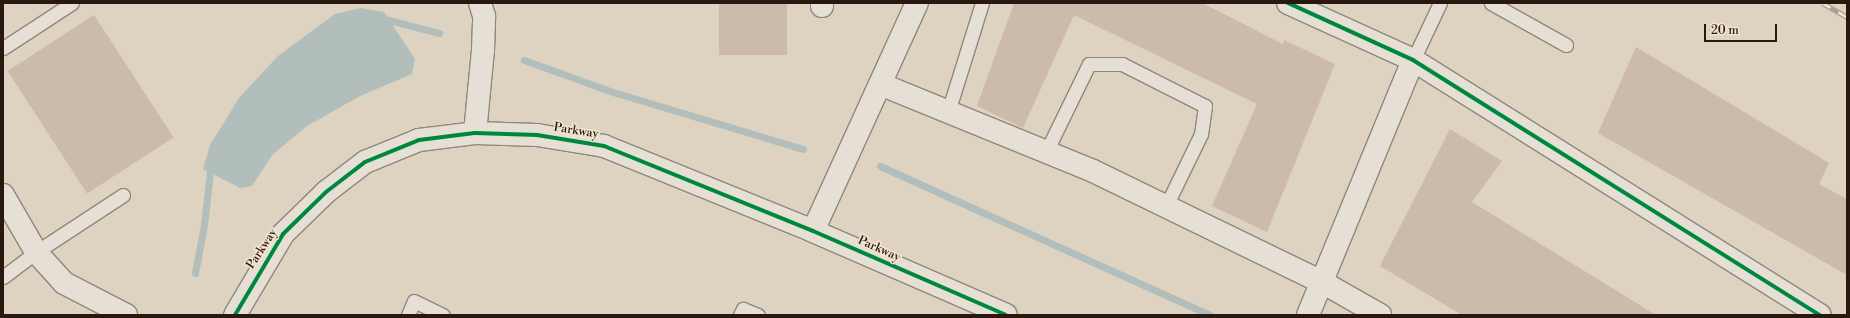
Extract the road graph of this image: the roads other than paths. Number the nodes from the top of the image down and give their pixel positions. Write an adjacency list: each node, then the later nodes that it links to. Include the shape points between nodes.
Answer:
1 (72, 3): 9 (lane)
2 (480, 3): 13 (street, via 484,16 484,50)
3 (917, 3): 11 (street)
4 (982, 3): 12 (lane)
5 (1288, 3): 10 (street)
6 (1440, 3): 10 (lane)
7 (1491, 3): 8 (lane)
8 (1566, 44)
9 (3, 48)
10 (1413, 60): 21 (street); 31 (street)
11 (880, 84): 12 (street); 18 (street)
12 (948, 112): 14 (street)
13 (475, 133): 18 (street, Parkway, via 537,135 604,146); 23 (street, Parkway, via 419,140 365,162 354,170 326,192 283,234)
14 (1046, 152): 17 (street, via 1094,171); 17 (lane, via 1089,64 1122,64 1205,106 1201,134)
15 (3, 195): 19 (street)
16 (123, 195): 19 (lane)
17 (1166, 206): 21 (street)
18 (813, 231): 28 (street, Parkway)
19 (36, 252): 20 (lane); 22 (street, via 64,283)
20 (3, 277)
21 (1322, 282): 29 (street); 30 (street)
22 (126, 315)
23 (235, 315)
24 (408, 315): 25 (lane, via 414,301)
25 (443, 315)
26 (740, 315): 27 (lane, via 743,309)
27 (758, 315)
28 (1006, 315)
29 (1308, 315)
30 (1380, 315)
31 (1820, 315)

